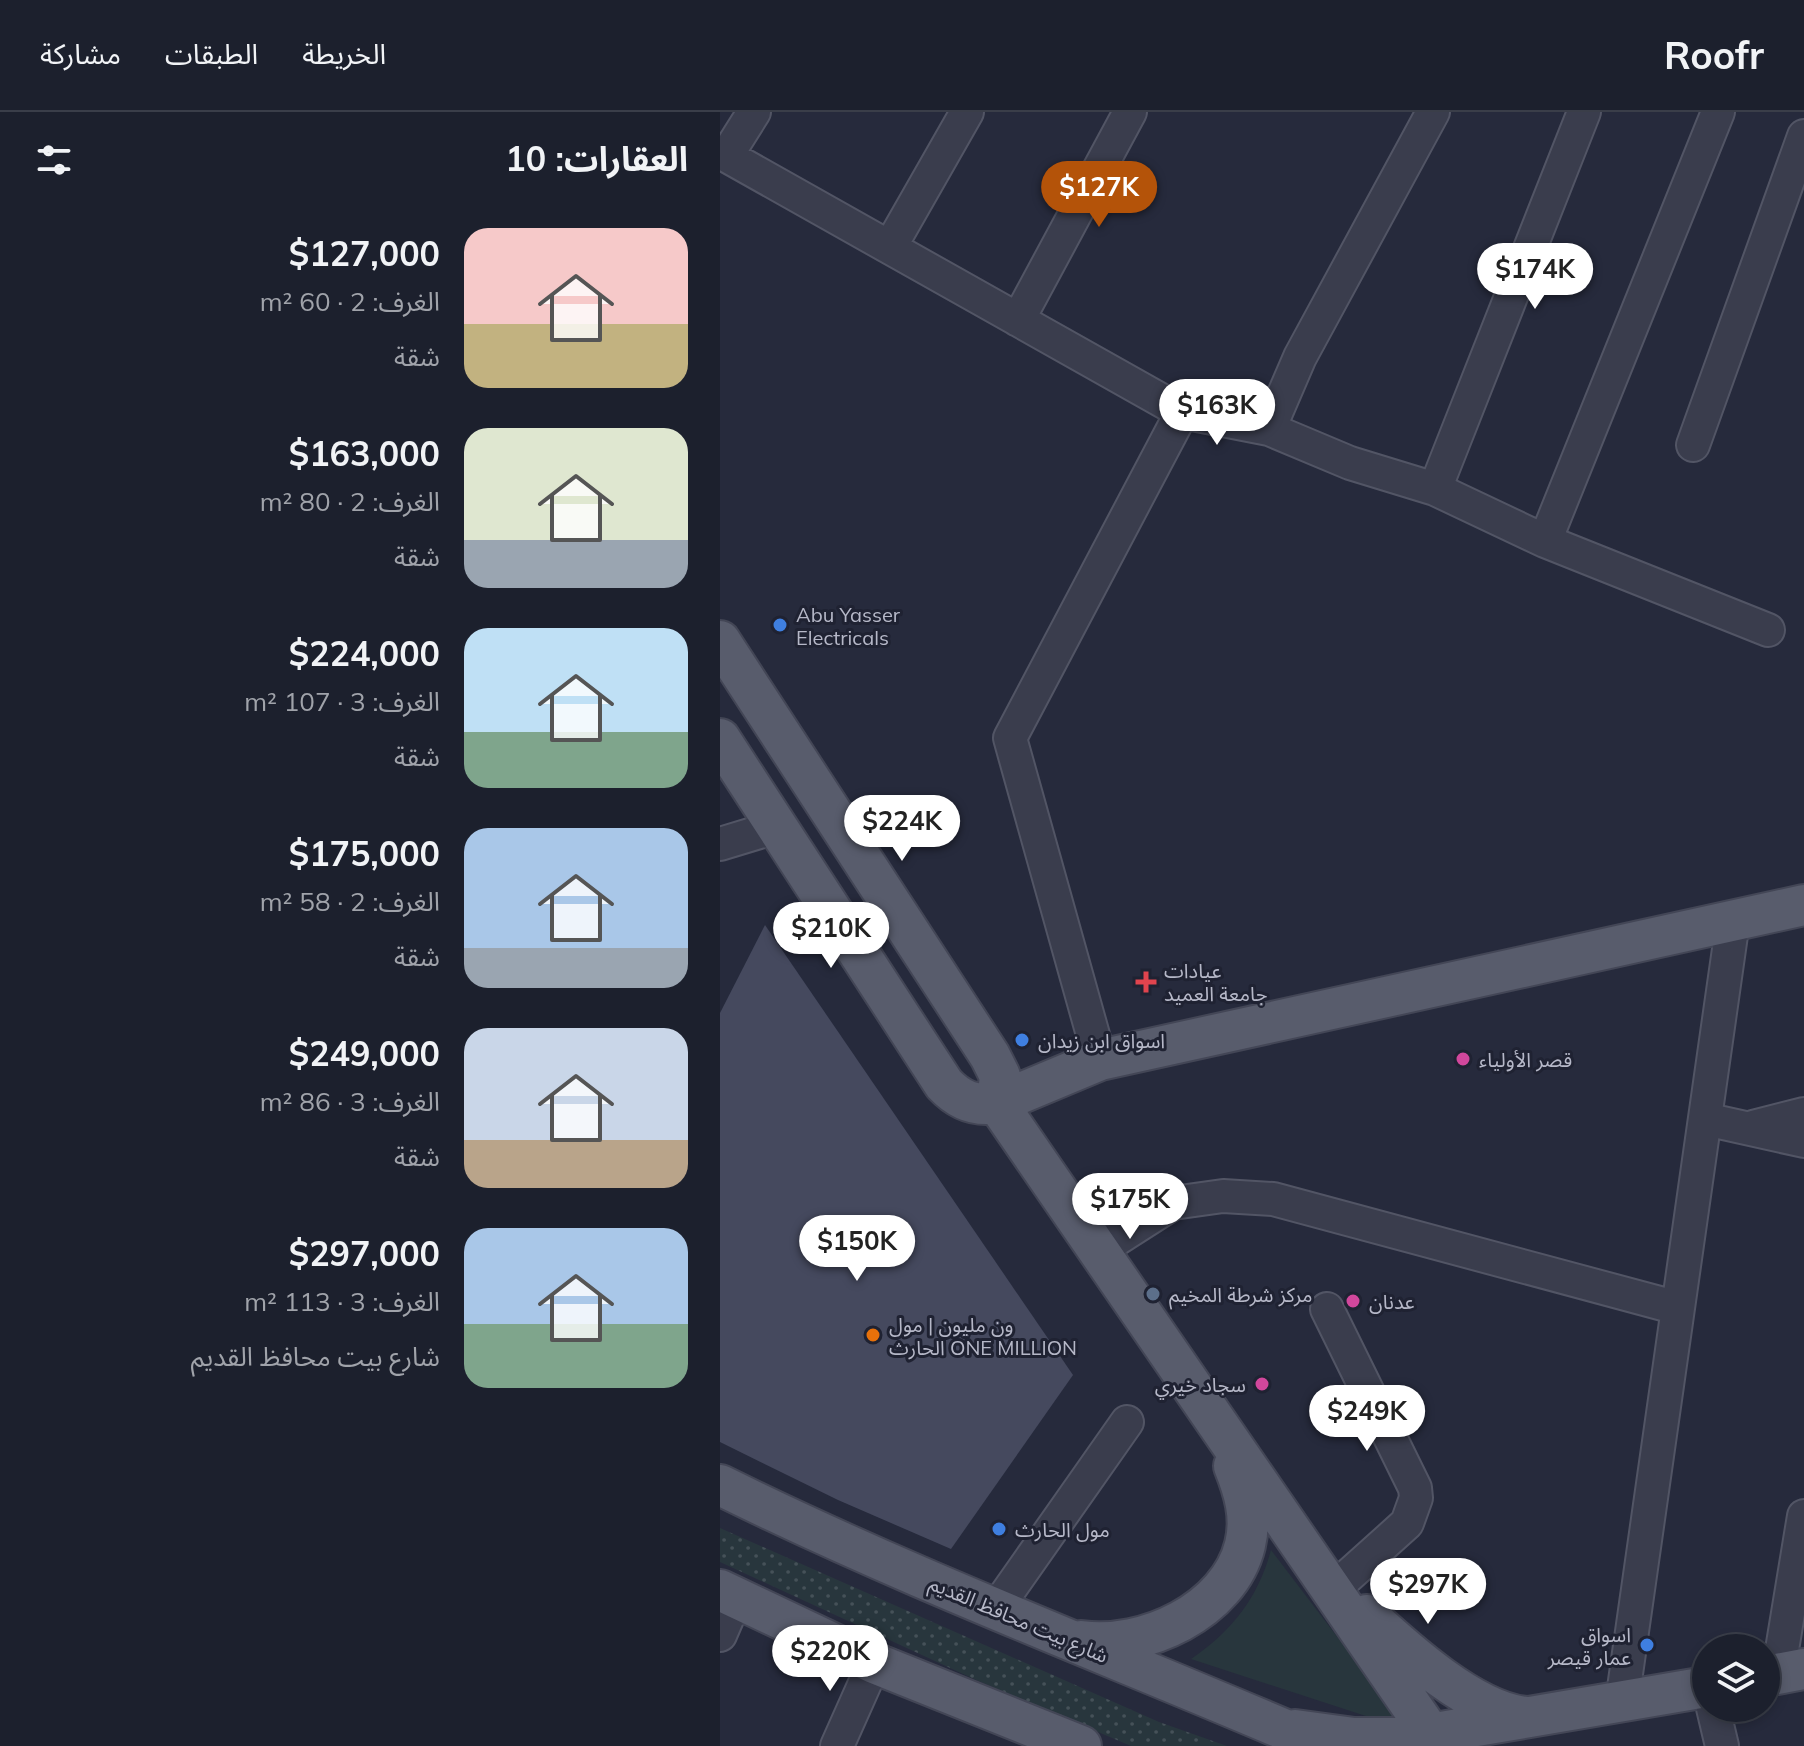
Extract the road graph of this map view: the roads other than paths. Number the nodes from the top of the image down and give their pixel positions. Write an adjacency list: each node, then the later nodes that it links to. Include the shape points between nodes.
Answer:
1 (754, 112): 8 (street)
2 (967, 112): 9 (street)
3 (1130, 112): 10 (street)
4 (1433, 112): 12 (street, via 1300,357)
5 (1584, 112): 14 (street)
6 (1718, 112): 15 (street)
7 (1804, 136): 13 (street)
8 (723, 154): 9 (street)
9 (890, 247): 10 (street)
10 (1018, 320): 11 (street)
11 (1182, 412): 12 (street); 23 (street, via 1010,738)
12 (1269, 429): 14 (street, via 1350,463)
13 (1693, 445)
14 (1435, 489): 15 (street)
15 (1545, 541): 16 (street)
16 (1768, 630)
17 (720, 641): 24 (main road, via 990,1056 1000,1076)
18 (720, 739): 19 (main road)
19 (776, 827): 20 (street); 24 (main road, via 944,1084 969,1103)
20 (720, 844)
21 (1804, 905): 22 (main road)
22 (1733, 921): 23 (main road); 26 (street)
23 (1100, 1060): 24 (main road)
24 (997, 1103): 29 (main road)
25 (1804, 1114): 27 (street)
26 (1705, 1119): 27 (street); 30 (street)
27 (1746, 1128): 28 (street)
28 (1804, 1141)
29 (1098, 1251): 30 (street, via 1173,1203 1223,1196 1273,1199); 32 (main road)
30 (1678, 1308): 44 (street)
31 (1327, 1309): 36 (street, via 1416,1498 1407,1523)
32 (1211, 1414): 36 (main road); 40 (main road, via 1245,1496 1248,1521 1246,1545 1226,1584 1193,1615 1170,1627 1105,1642)
33 (1127, 1422): 38 (street)
34 (720, 1485): 38 (main road, شارع بيت محافظ القديم)
35 (1804, 1516): 42 (street)
36 (1324, 1573): 45 (main road, via 1392,1638 1453,1684 1499,1711); 49 (main road)
37 (728, 1594): 39 (street); 41 (main road)
38 (995, 1610): 40 (main road, شارع بيت محافظ القديم)
39 (720, 1635)
40 (1061, 1638): 46 (main road, شارع بيت محافظ القديم)
41 (874, 1663): 48 (main road); 50 (street)
42 (1783, 1673)
43 (1692, 1690): 44 (main road)
44 (1622, 1702): 45 (main road)
45 (1538, 1717): 49 (main road); 53 (main road)
46 (1267, 1722): 49 (main road, via 1354,1738); 52 (main road, شارع بيت محافظ القديم)
47 (1716, 1722): 54 (street)
48 (1012, 1733): 51 (main road)
49 (1435, 1740)
50 (837, 1746)
51 (1081, 1746)
52 (1323, 1746)
53 (1498, 1746)
54 (1722, 1746)

